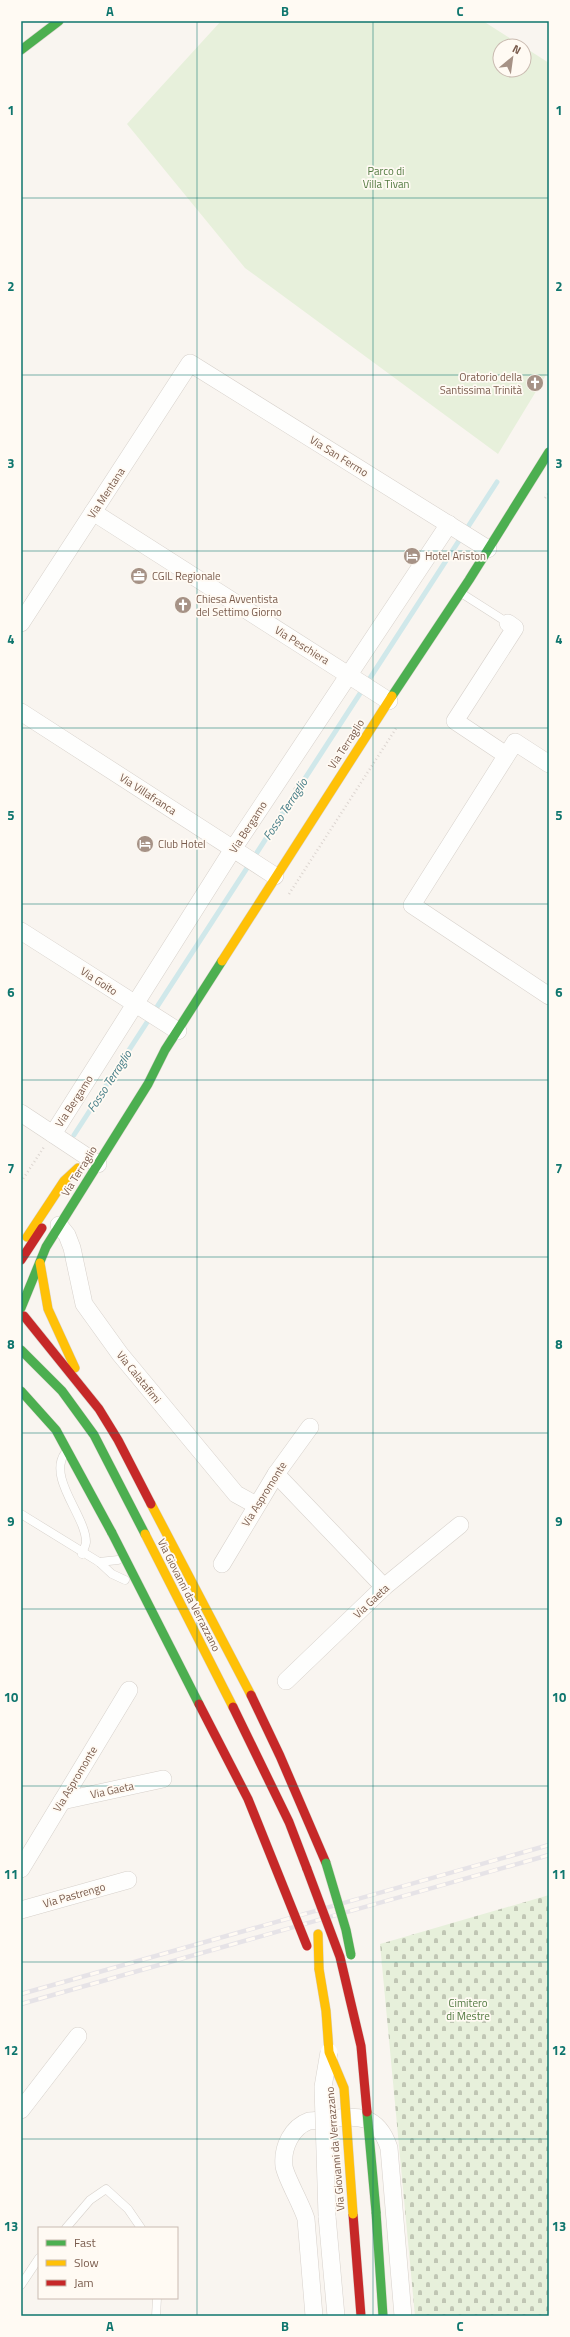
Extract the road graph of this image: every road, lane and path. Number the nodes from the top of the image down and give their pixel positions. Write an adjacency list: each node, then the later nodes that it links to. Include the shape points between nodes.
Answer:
1 (59, 21): 2 (main road)
2 (21, 50)
3 (190, 363): 5 (street, Via Mentana); 6 (street, Via San Fermo)
4 (549, 452): 7 (main road, Via Terraglio)
5 (93, 512): 9 (street, Via Mentana); 11 (street, Via Peschiera)
6 (453, 527): 7 (street, Via San Fermo); 11 (street, Via Bergamo)
7 (488, 549): 8 (main road, Via Terraglio)
8 (460, 593): 10 (lane); 12 (main road, Via Terraglio)
9 (21, 623)
10 (508, 623): 14 (street, via 515,628 455,721)
11 (353, 678): 12 (street, Via Peschiera); 16 (street, Via Bergamo)
12 (382, 697): 17 (main road, Via Terraglio)
13 (21, 712): 16 (street, Via Villafranca)
14 (506, 754): 15 (street, via 515,742); 19 (street, via 412,905)
15 (549, 764)
16 (238, 852): 17 (street, Via Villafranca); 20 (street, Via Bergamo)
17 (268, 872): 21 (main road, Via Terraglio)
18 (21, 931): 20 (street, Via Goito)
19 (549, 996)
20 (139, 1007): 21 (street, Via Goito); 25 (street, Via Bergamo)
21 (178, 1031): 22 (main road, Via Terraglio)
22 (165, 1050): 23 (main road, Via Terraglio); 26 (main road, Via Terraglio, via 148,1084)
23 (144, 1068)
24 (21, 1113): 25 (street)
25 (53, 1134): 26 (street); 27 (path)
26 (88, 1159): 28 (main road, Via Terraglio); 29 (main road, via 64,1181); 30 (main road, Via Terraglio)
27 (21, 1182)
28 (59, 1225): 31 (main road, Via Terraglio); 39 (street, Via Calatafimi, via 67,1235 72,1248 84,1304 120,1354 236,1494)
29 (21, 1243)
30 (21, 1260)
31 (40, 1261): 32 (main road, Via Terraglio); 35 (main road, via 48,1309)
32 (23, 1312): 33 (main road); 35 (main road, via 34,1331)
33 (22, 1341): 60 (main road, Via Giovanni da Verrazzano, bridge, via 94,1435 267,1773 289,1822 340,1957)
34 (21, 1391): 37 (main road, via 45,1415)
35 (90, 1397): 56 (main road, bridge, via 106,1418 121,1446 266,1726 326,1863)
36 (310, 1427): 38 (street, Via Aspromonte)
37 (68, 1449): 42 (lane, via 62,1457 63,1480 80,1520 86,1542); 57 (main road, bridge, via 248,1799 307,1946)
38 (276, 1474): 39 (street, Via Aspromonte); 47 (street)
39 (256, 1505): 45 (street, Via Aspromonte)
40 (21, 1514): 42 (lane)
41 (460, 1525): 47 (street, Via Gaeta)
42 (82, 1554): 44 (lane)
43 (118, 1560): 44 (lane)
44 (99, 1562): 46 (lane, via 112,1574)
45 (222, 1564)
46 (125, 1580)
47 (384, 1587): 48 (street, Via Gaeta)
48 (286, 1681)
49 (129, 1690): 51 (street, Via Aspromonte)
50 (163, 1779): 51 (street, Via Gaeta)
51 (62, 1801): 52 (street, Via Aspromonte)
52 (21, 1869)
53 (128, 1880): 54 (street, Via Pastrengo)
54 (21, 1910)
55 (314, 1915): 57 (main road, Via Giovanni da Verrazzano, via 318,1934)
56 (353, 1962)
57 (319, 1969): 61 (main road, Via Giovanni da Verrazzano, bridge)
58 (357, 1985): 60 (main road, bridge)
59 (78, 2036): 62 (street)
60 (361, 2046): 72 (main road, bridge)
61 (329, 2052): 70 (street, bridge, via 323,2087 327,2216); 71 (main road, Via Giovanni da Verrazzano, bridge, via 344,2088)
62 (21, 2110)
63 (67, 2227): 64 (lane, via 90,2200 106,2189 128,2209)
64 (140, 2227)
65 (38, 2260): 66 (lane)
66 (21, 2285)
67 (157, 2299): 68 (lane)
68 (156, 2316)
69 (314, 2316): 73 (street, via 306,2219 284,2167 284,2151 296,2128 309,2121 365,2117 377,2124 390,2148)
70 (336, 2316)
71 (361, 2316)
72 (383, 2316)
73 (404, 2316)

